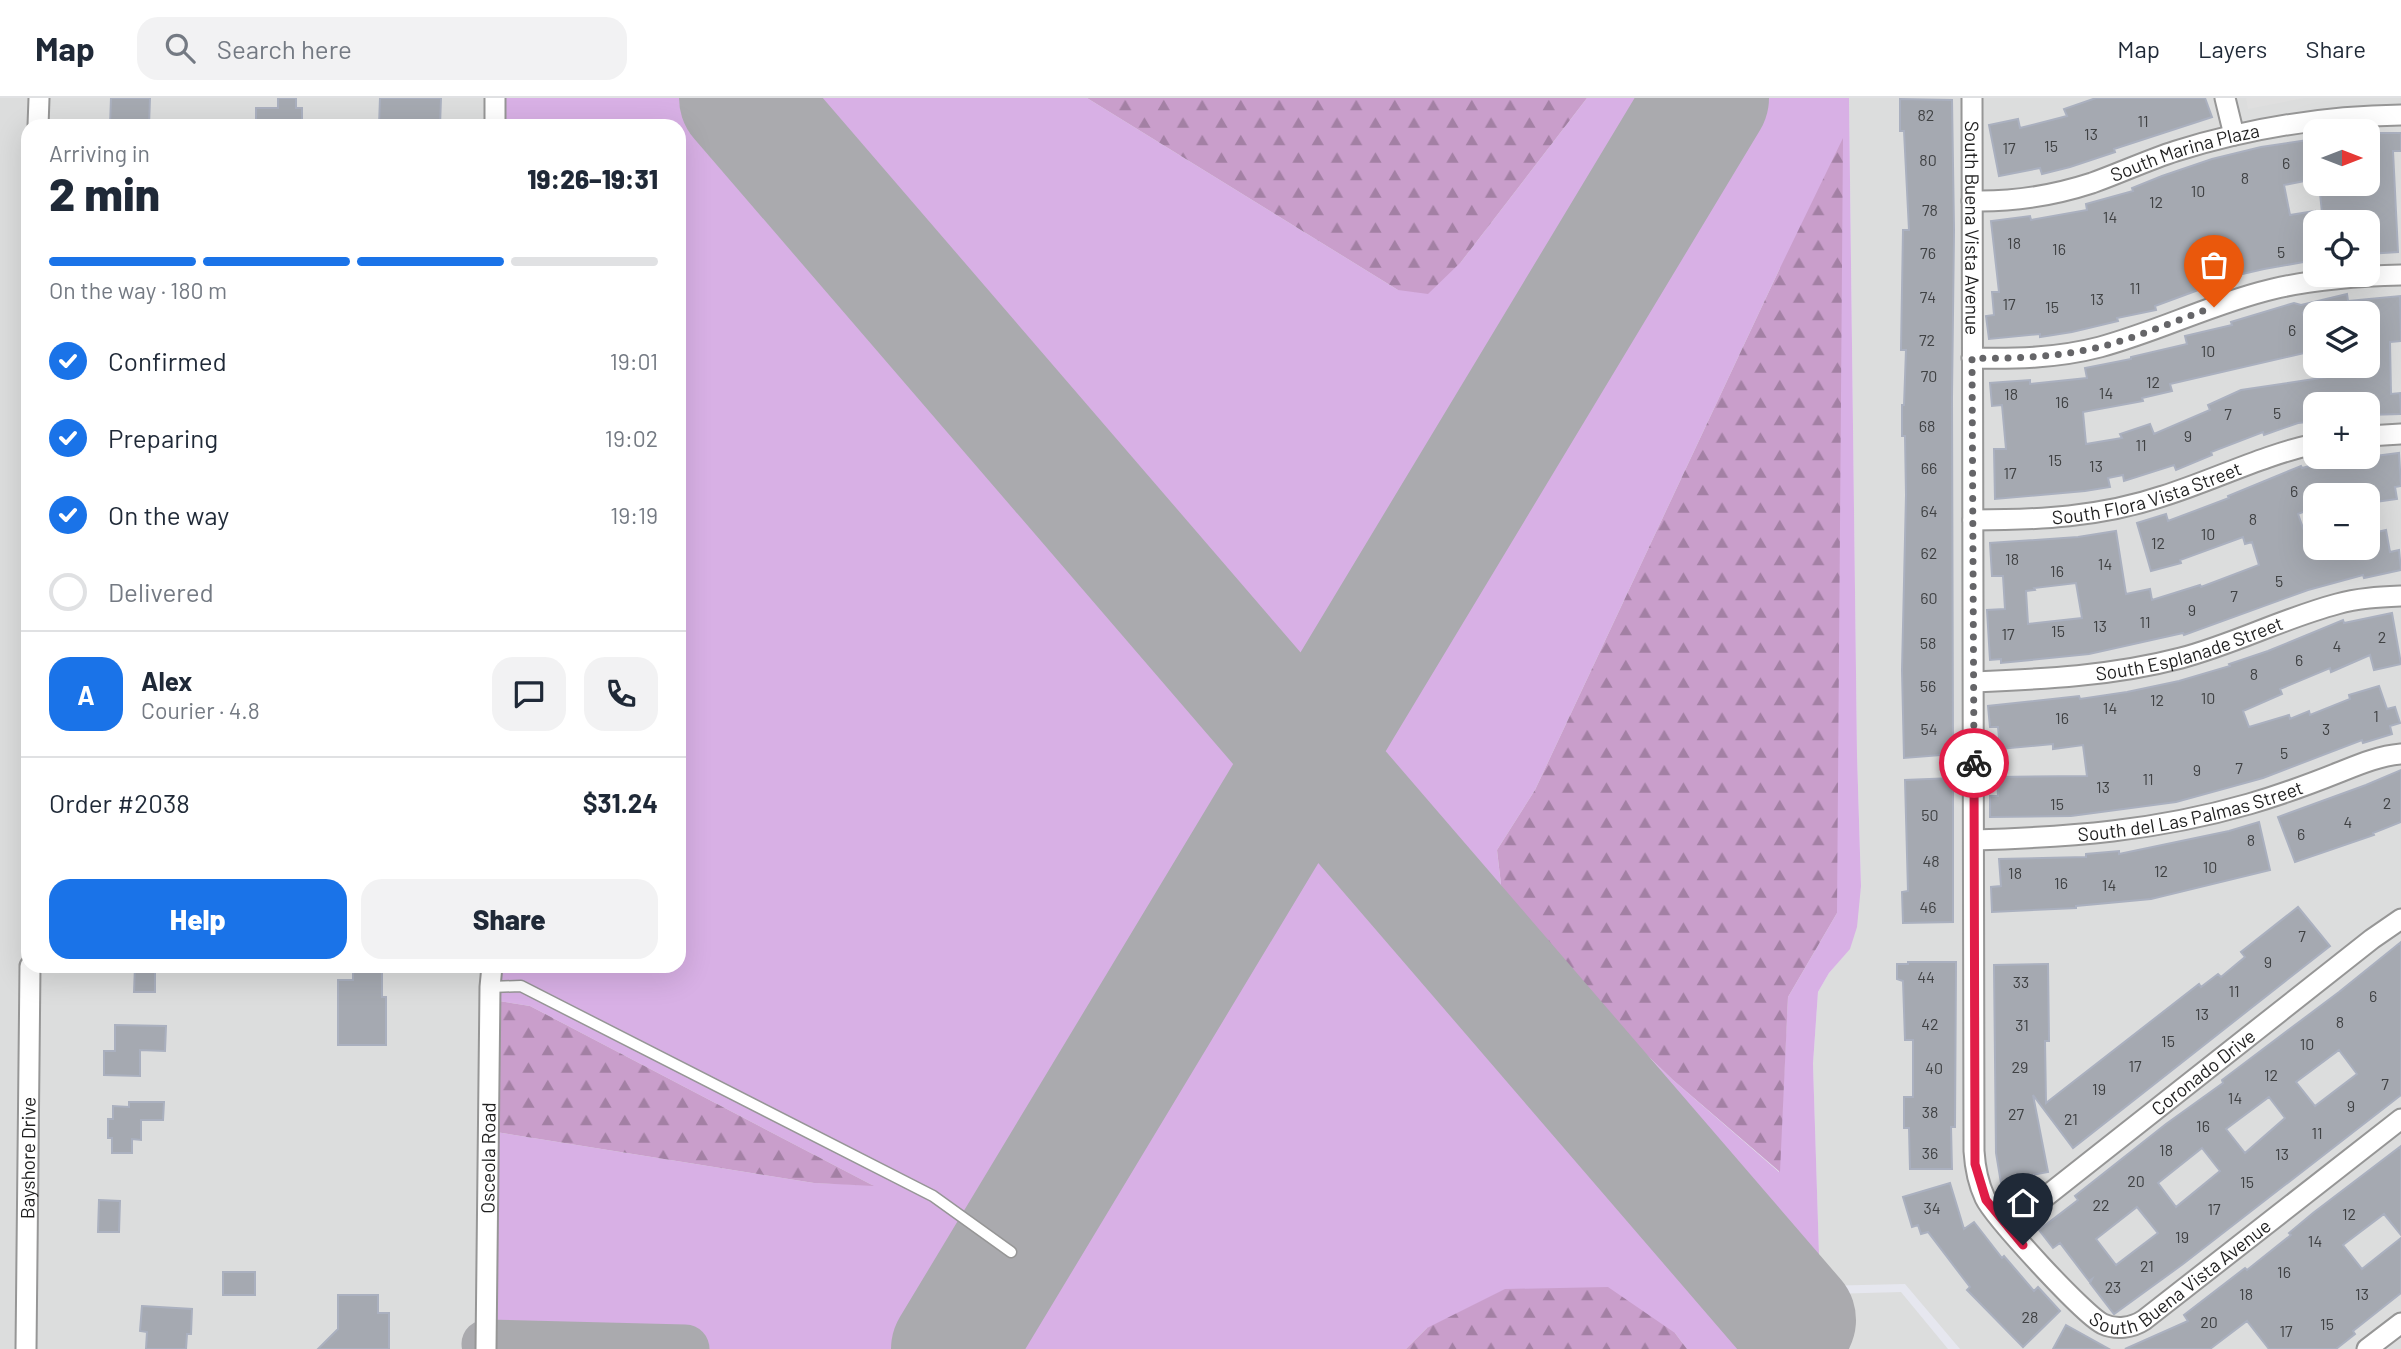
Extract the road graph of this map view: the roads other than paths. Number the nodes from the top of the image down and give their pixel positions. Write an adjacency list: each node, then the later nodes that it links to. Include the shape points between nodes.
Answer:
1 (39, 98): 7 (street)
2 (495, 98): 8 (street)
3 (1972, 98): 10 (street, South Buena Vista Avenue)
4 (2225, 98): 9 (street)
5 (2376, 106): 6 (street, South Marina Plaza); 9 (street, South Marina Plaza)
6 (2401, 114)
7 (38, 119)
8 (495, 119)
9 (2234, 135): 10 (street, South Marina Plaza, via 2054,194)
10 (1972, 201): 12 (street, South Buena Vista Avenue)
11 (2401, 275): 12 (street, via 2339,278 2274,289 2080,351 2033,358)
12 (1972, 358): 16 (street, South Buena Vista Avenue)
13 (2401, 434): 14 (street)
14 (2380, 435)
15 (2303, 447): 16 (street, South Flora Vista Street, via 2122,507 2044,520)
16 (1973, 520): 18 (street, South Buena Vista Avenue)
17 (2401, 596): 18 (street, South Esplanade Street, via 2337,604 2217,648 2140,667 2081,677)
18 (1974, 682): 20 (street, South Buena Vista Avenue)
19 (2401, 754): 20 (street, South del Las Palmas Street, via 2197,817 2062,838)
20 (1974, 840): 26 (street, South Buena Vista Avenue, via 1974,1151 1986,1200)
21 (2401, 919): 26 (street, Coronado Drive)
22 (30, 973): 29 (street, Bayshore Drive)
23 (491, 973): 24 (street, Osceola Road)
24 (490, 988): 27 (lane, via 521,986 533,992 933,1196); 30 (street, Osceola Road)
25 (2401, 1119): 26 (street, South Buena Vista Avenue, via 2132,1326 2109,1326 2094,1318)
26 (2007, 1227)
27 (1011, 1252)
28 (2401, 1322): 31 (street)
29 (26, 1349)
30 (486, 1349)
31 (2367, 1349)

